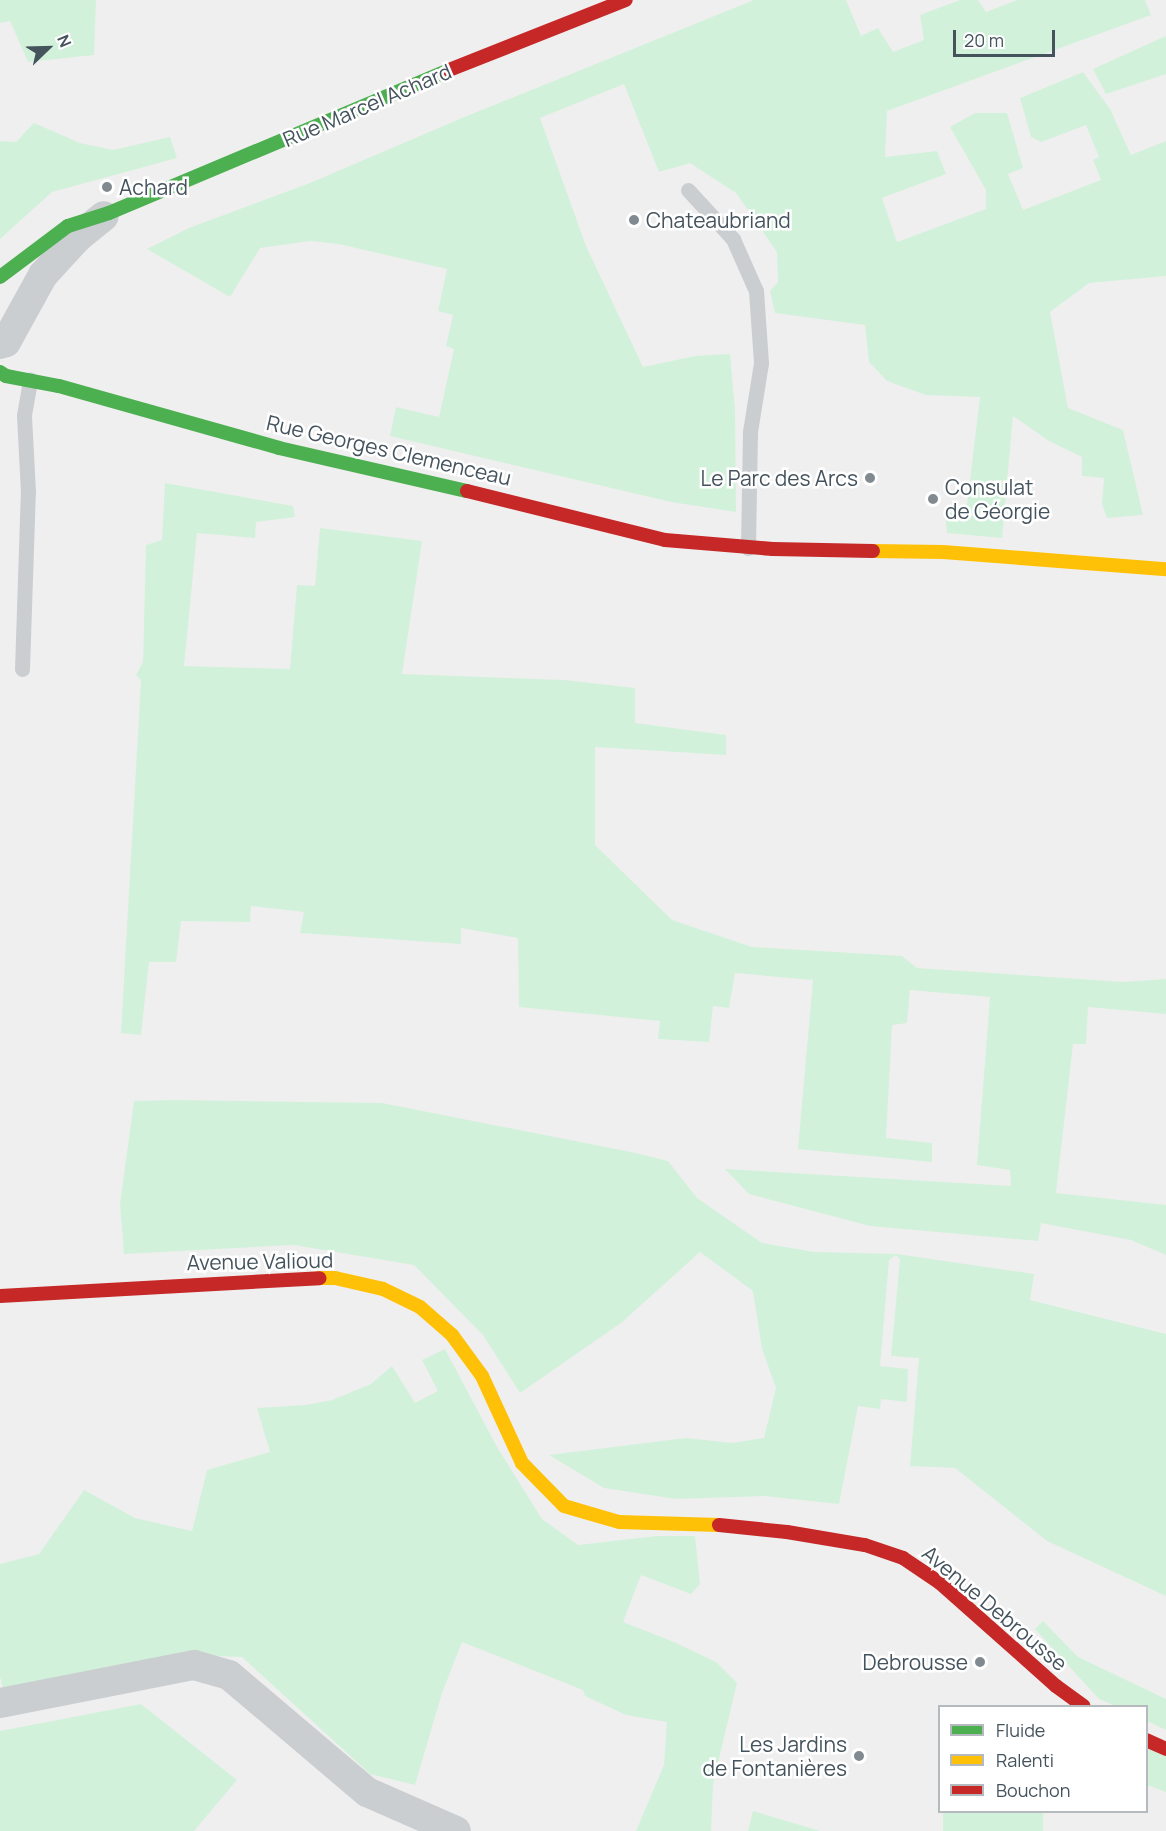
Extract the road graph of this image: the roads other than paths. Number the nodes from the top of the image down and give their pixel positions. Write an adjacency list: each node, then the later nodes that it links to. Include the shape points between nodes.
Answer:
1 (626, 0): 3 (street, Rue Marcel Achard, via 489,53)
2 (688, 190): 8 (lane, via 733,239 756,291 761,363 750,432)
3 (109, 213): 4 (street, Rue Marcel Achard, via 68,226); 5 (street, Rue Marcel Achard, via 78,237 43,275 6,342)
4 (0, 277)
5 (0, 344)
6 (0, 372): 7 (street, Rue Georges Clemenceau)
7 (30, 380): 8 (street, Rue Georges Clemenceau, via 279,448 573,514 665,540); 10 (lane, via 24,416 28,492)
8 (748, 548): 9 (street, Rue Georges Clemenceau, via 943,552)
9 (1166, 569)
10 (22, 669)
11 (0, 1296): 12 (street, Avenue Valioud, via 291,1278 335,1278 383,1289 420,1307 452,1335 482,1376 522,1463 564,1506 619,1522)
12 (734, 1527): 14 (street, Avenue Debrousse, via 866,1545 903,1558 939,1583)
13 (0, 1703): 17 (street, via 194,1665 229,1675 367,1792)
14 (1081, 1705)
15 (1148, 1741): 16 (street)
16 (1166, 1749)
17 (456, 1831)

